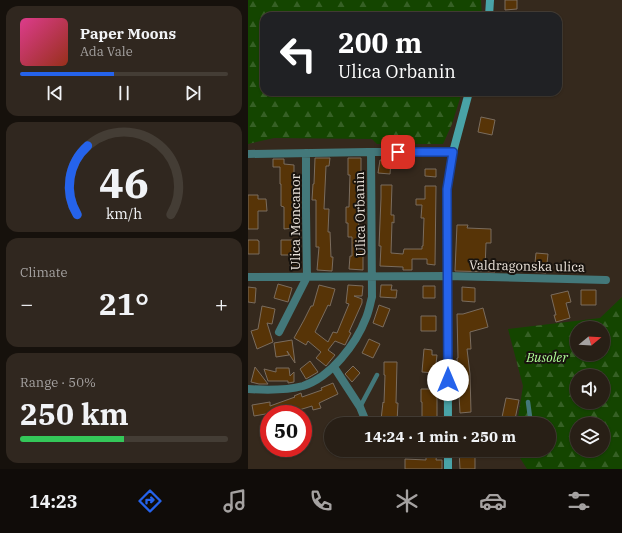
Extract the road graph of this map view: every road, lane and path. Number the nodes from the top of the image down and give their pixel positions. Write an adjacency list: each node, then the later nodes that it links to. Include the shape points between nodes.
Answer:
1 (490, 0): 2 (main road)
2 (488, 12)
3 (469, 96): 5 (main road)
4 (371, 152): 5 (street, Ulica Orbanin); 6 (street, Ulica Orbanin); 9 (street, Ulica Orbanin)
5 (453, 152): 10 (main road, via 447,189)
6 (306, 153): 7 (street, Ulica Orbanin); 8 (street, Ulica Moncanor)
7 (248, 154)
8 (307, 276): 9 (street); 11 (street); 13 (street, Ulica Moncanor)
9 (372, 276): 10 (street); 14 (street, Ulica Orbanin, via 372,297 366,319)
10 (447, 276): 12 (street, Valdragonska ulica); 20 (main road)
11 (248, 277)
12 (606, 280)
13 (279, 332)
14 (334, 367): 16 (street, Ulica Orbanin, via 314,382 303,386); 18 (street)
15 (377, 375): 18 (lane)
16 (248, 389)
17 (528, 402): 21 (lane)
18 (360, 407): 19 (street)
19 (364, 417)
20 (448, 417)
21 (530, 417)
22 (448, 457): 23 (main road)
23 (448, 469)

